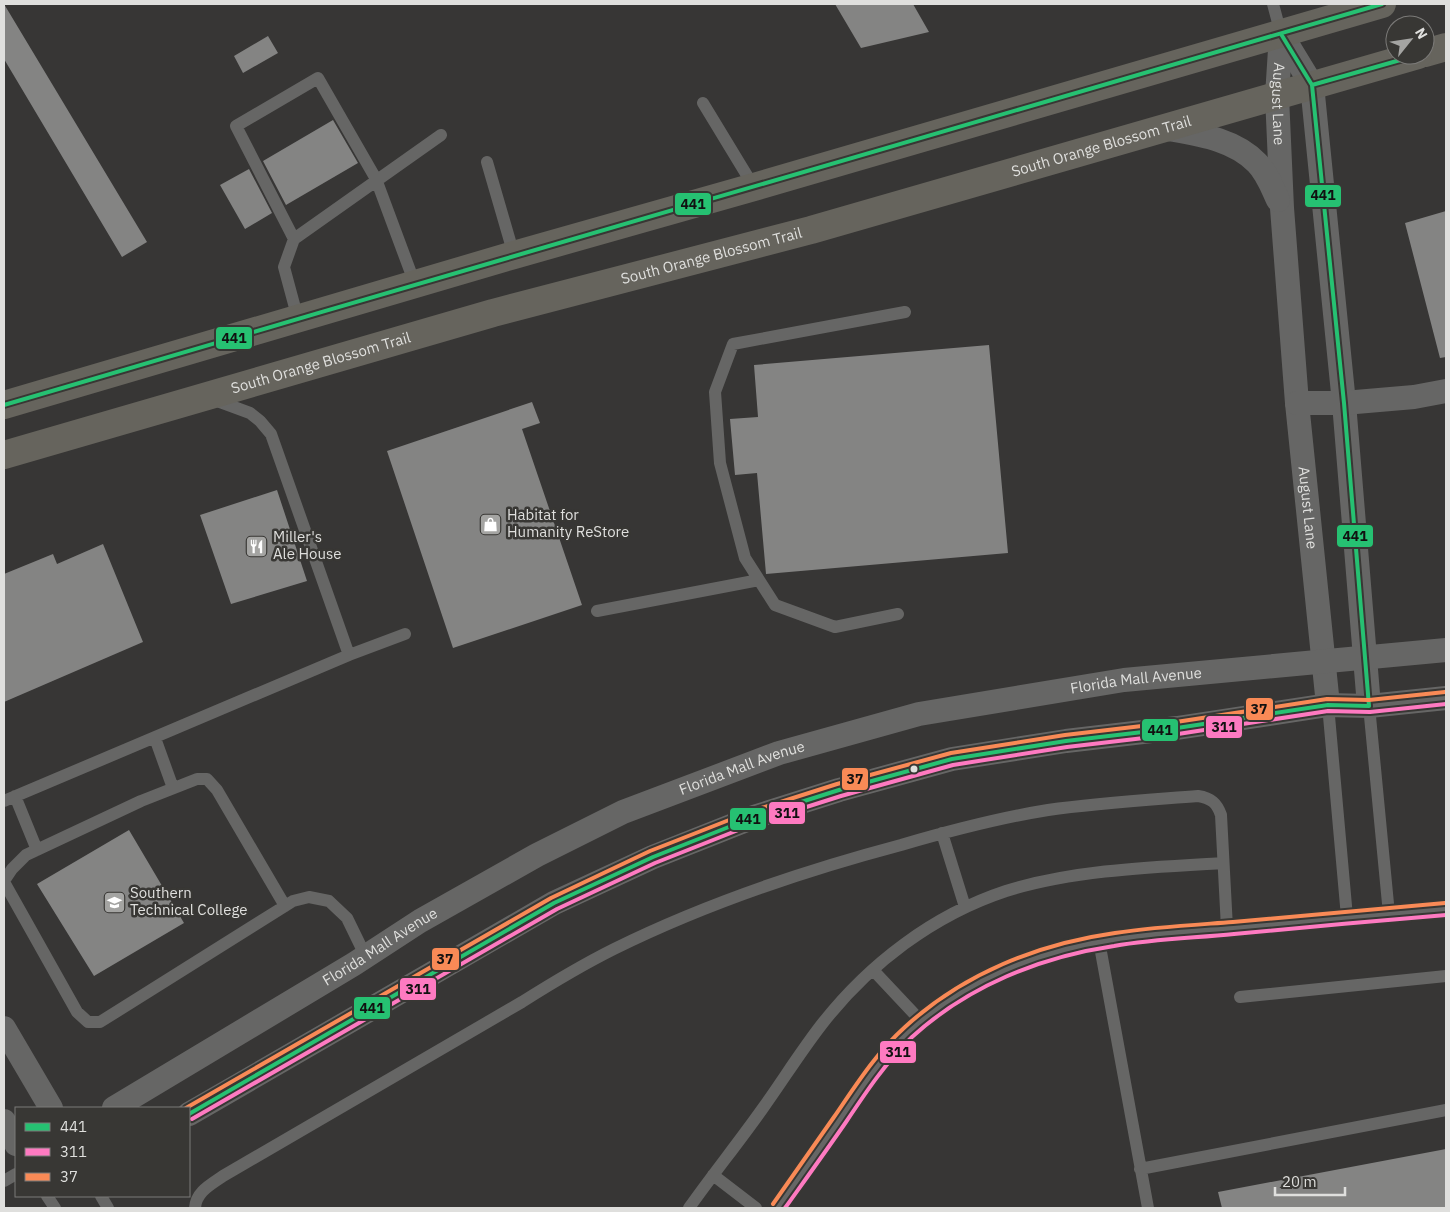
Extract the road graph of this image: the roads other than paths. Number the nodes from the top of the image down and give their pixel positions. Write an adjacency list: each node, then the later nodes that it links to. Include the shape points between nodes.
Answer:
1 (1273, 4): 3 (lane)
2 (1382, 4): 3 (main road)
3 (1281, 34): 5 (street, August Lane); 6 (street, August Lane); 12 (main road)
4 (1385, 64): 5 (main road, South Orange Blossom Trail)
5 (1312, 85): 6 (main road, South Orange Blossom Trail); 22 (street, August Lane)
6 (1277, 96): 8 (main road, South Orange Blossom Trail); 13 (street, August Lane)
7 (703, 103): 12 (lane)
8 (1163, 128): 13 (street, via 1203,135 1241,149 1266,174); 20 (main road, South Orange Blossom Trail, via 812,230 485,315)
9 (441, 135): 11 (lane)
10 (487, 162): 15 (lane)
11 (376, 180): 14 (lane); 14 (lane, via 318,78 236,126); 16 (lane)
12 (754, 187): 15 (main road)
13 (1282, 208): 21 (street, August Lane)
14 (294, 239): 18 (lane, via 284,267)
15 (514, 255): 16 (main road)
16 (415, 284): 18 (main road)
17 (905, 312): 25 (lane, via 733,344 715,392 720,463 745,558)
18 (298, 318): 23 (main road)
19 (1446, 391): 22 (street)
20 (205, 396): 24 (main road, South Orange Blossom Trail); 30 (lane, via 250,413 271,434)
21 (1297, 403): 22 (street); 32 (street, August Lane)
22 (1344, 403): 31 (street, August Lane)
23 (4, 405)
24 (4, 455)
25 (759, 580): 26 (lane); 27 (lane, via 775,605 835,627)
26 (597, 611)
27 (898, 614)
28 (405, 634): 30 (lane)
29 (1446, 650): 31 (street, Florida Mall Avenue)
30 (349, 655): 36 (lane)
31 (1365, 658): 32 (street, Florida Mall Avenue); 35 (street, August Lane)
32 (1324, 660): 34 (street, August Lane); 50 (street, Florida Mall Avenue, via 1124,680 918,714 779,753 623,812 577,834 428,917)
33 (1446, 698): 35 (street)
34 (1328, 706): 35 (street); 47 (lane); 59 (street, via 1066,740 952,759 754,817 653,857 554,903)
35 (1369, 706): 46 (lane)
36 (155, 738): 37 (lane); 38 (lane)
37 (173, 788): 40 (lane); 43 (lane, via 198,778 208,779)
38 (9, 798): 40 (lane)
39 (942, 833): 41 (lane, via 1047,810 1198,796 1213,801 1221,815); 44 (lane); 70 (lane, via 742,895 615,949 223,1176 199,1195)
40 (38, 850): 42 (lane, via 26,855)
41 (1223, 863): 44 (lane, via 1102,872 1046,881 1009,890); 48 (lane)
42 (4, 881): 43 (lane, via 77,1012 88,1022 100,1022)
43 (285, 906): 50 (lane, via 309,897 329,901 348,918)
44 (965, 907): 51 (lane, via 918,934)
45 (1446, 909): 46 (lane)
46 (1389, 914): 47 (lane)
47 (1347, 918): 48 (lane)
48 (1227, 928): 49 (lane)
49 (1098, 942): 54 (lane, via 1048,953 996,974 955,996); 62 (lane)
50 (366, 957): 57 (street, Florida Mall Avenue)
51 (873, 970): 54 (lane); 64 (lane, via 822,1024)
52 (1446, 976): 53 (lane)
53 (1240, 997)
54 (921, 1021): 73 (lane, via 871,1074)
55 (4, 1028): 56 (street)
56 (50, 1107)
57 (116, 1107)
58 (1446, 1110): 62 (lane)
59 (190, 1113)
60 (4, 1121): 61 (street)
61 (15, 1142)
62 (1140, 1169): 74 (lane)
63 (15, 1175): 65 (lane)
64 (713, 1175): 71 (lane); 72 (lane)
65 (4, 1181)
66 (48, 1197): 68 (lane)
67 (102, 1197): 69 (lane)
68 (55, 1208)
69 (108, 1208)
70 (195, 1208)
71 (689, 1208)
72 (756, 1208)
73 (778, 1208)
74 (1148, 1208)

